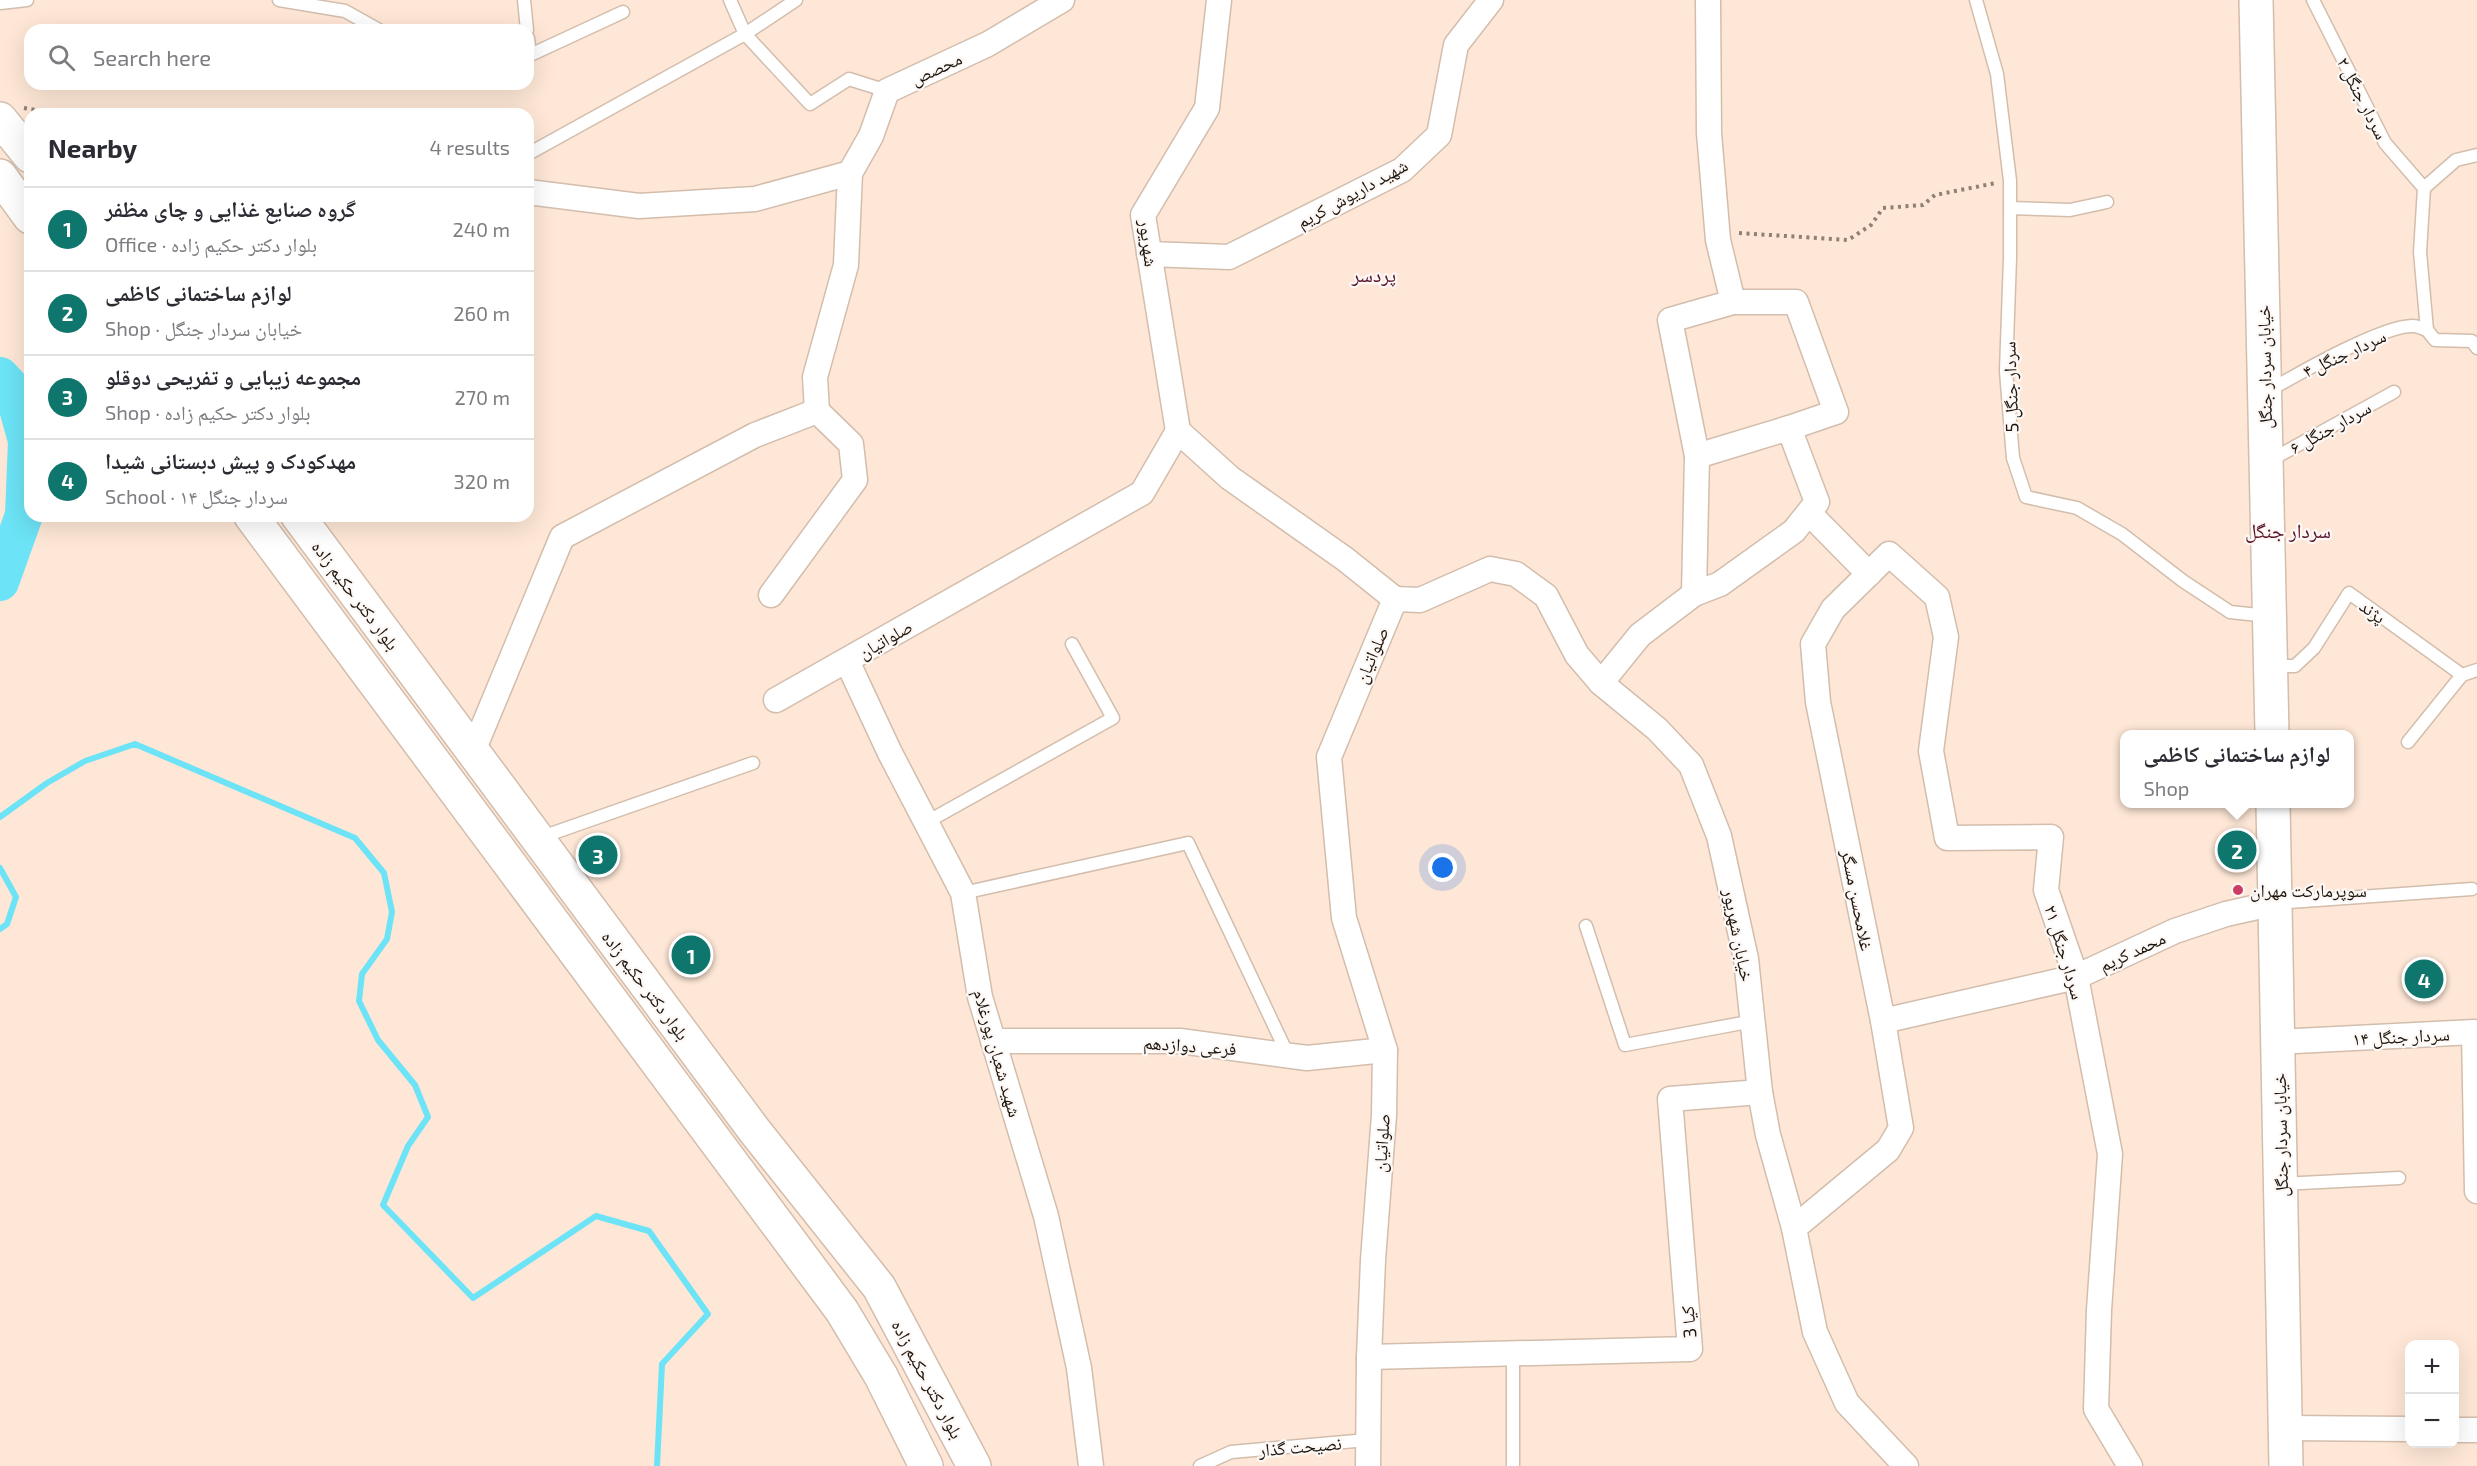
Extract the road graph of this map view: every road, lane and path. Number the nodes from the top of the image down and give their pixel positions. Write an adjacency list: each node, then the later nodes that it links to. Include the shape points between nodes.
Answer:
1 (27, 0): 13 (lane)
2 (279, 0): 15 (lane, via 345,11)
3 (524, 0): 16 (lane)
4 (729, 0): 17 (lane)
5 (796, 0): 17 (lane)
6 (1062, 0): 19 (street, محصص, via 988,44)
7 (1220, 0): 33 (street, شهریور, via 1207,108 1143,215)
8 (1491, 0): 33 (street, شهید داریوش کریم, via 1456,45 1439,135 1402,170 1229,257)
9 (1708, 0): 32 (street, via 1708,133)
10 (1976, 0): 26 (lane, سردار جنگل 5, via 1996,74)
11 (2256, 0): 38 (main road, خیابان سردار جنگل)
12 (2313, 0): 27 (lane, سردار جنگل ۲, via 2385,143)
13 (0, 3)
14 (623, 12): 18 (lane)
15 (369, 24)
16 (526, 24)
17 (745, 34): 19 (lane, via 810,104 849,79); 22 (lane)
18 (534, 53)
19 (887, 91): 24 (street, via 871,136)
20 (12, 113): 21 (main road)
21 (24, 142)
22 (534, 151)
23 (2477, 155): 27 (lane, via 2456,160)
24 (850, 173): 28 (street, via 754,199 639,206); 39 (street, via 846,265 815,376)
25 (0, 176): 31 (main road)
26 (2010, 181): 30 (lane, سردار جنگل 5); 32 (path, via 1935,195 1923,205 1883,208 1871,225 1848,240)
27 (2424, 188): 35 (lane, via 2420,252)
28 (534, 193)
29 (2107, 202): 30 (lane, via 2070,210)
30 (2010, 208): 52 (lane, سردار جنگل 5, via 2006,371 2013,458 2026,497 2086,513 2122,534 2230,612)
31 (24, 209)
32 (1718, 232): 34 (street)
33 (1149, 254): 41 (street, شهریور)
34 (1733, 302): 40 (street, via 1796,303 1836,412); 42 (street, via 1670,320)
35 (2427, 330): 36 (lane, via 2435,340 2472,341); 38 (lane, سردار جنگل ۴, via 2414,326 2391,331 2353,346)
36 (2477, 348)
37 (2394, 392): 43 (lane, سردار جنگل ۶)
38 (2265, 393): 43 (main road, خیابان سردار جنگل)
39 (817, 411): 50 (street, via 851,444 855,480); 62 (street, via 755,435 562,537)
40 (1790, 428): 42 (street); 44 (street, via 1817,502)
41 (1178, 431): 51 (street, via 1230,478); 54 (street, صلواتیان, via 1142,493)
42 (1697, 456): 49 (street)
43 (2266, 462): 52 (main road, خیابان سردار جنگل)
44 (1809, 513): 48 (street); 49 (street, via 1794,531 1720,584)
45 (255, 522): 67 (main road, بلوار دکتر حکیم زاده)
46 (302, 522): 62 (main road, بلوار دکتر حکیم زاده)
47 (1889, 554): 48 (street, غلامحسن مسگر); 72 (street, سردار جنگل ۲۱, via 1937,597 1946,637 1931,751 1947,838 2051,837 2046,890)
48 (1869, 574): 74 (street, غلامحسن مسگر, via 1833,609 1813,644 1818,702)
49 (1694, 594): 58 (street, via 1640,635)
50 (771, 595)
51 (1395, 599): 58 (street, خیابان شهریور, via 1420,600 1490,569 1516,574 1546,596 1577,655); 77 (street, صلواتیان, via 1329,757 1344,918)
52 (2270, 616): 55 (main road, خیابان سردار جنگل)
53 (1072, 644): 65 (lane, via 1113,717)
54 (847, 661): 59 (street, صلواتیان); 65 (street, شهید شعبان پورغلام)
55 (2271, 666): 57 (lane, پژند, via 2295,666 2314,648 2349,593); 60 (main road, خیابان سردار جنگل)
56 (2477, 670): 57 (lane)
57 (2462, 675): 61 (lane)
58 (1601, 683): 73 (street, خیابان شهریور, via 1657,729 1691,765 1719,836 1746,959)
59 (776, 700)
60 (2272, 730)
61 (2408, 742)
62 (473, 751): 66 (main road, بلوار دکتر حکیم زاده)
63 (753, 763): 66 (lane)
64 (2273, 808): 70 (main road, خیابان سردار جنگل)
65 (925, 823): 69 (street, شهید شعبان پورغلام)
66 (537, 838): 67 (main road); 80 (main road, بلوار دکتر حکیم زاده)
67 (506, 861): 81 (main road, بلوار دکتر حکیم زاده)
68 (2472, 889): 70 (lane)
69 (963, 893): 75 (street, شهید شعبان پورغلام, via 980,998); 78 (lane, via 1188,843)
70 (2275, 903): 72 (street, محمد کریم, via 2175,931); 76 (main road, خیابان سردار جنگل)
71 (1586, 926): 73 (lane, via 1625,1045)
72 (2076, 977): 74 (street, محمد کریم); 100 (street, سردار جنگل ۲۱, via 2110,1154 2096,1409)
73 (1753, 1021): 79 (street, خیابان شهریور)
74 (1883, 1021): 85 (street, غلامحسن مسگر, via 1901,1128 1888,1150)
75 (993, 1041): 78 (street, فرعی دوازدهم, via 1180,1041); 95 (street, شهید شعبان پورغلام, via 1046,1216 1078,1368)
76 (2278, 1042): 83 (main road, خیابان سردار جنگل); 84 (street, سردار جنگل ۱۴, via 2474,1032)
77 (1385, 1050): 78 (street, فرعی دوازدهم, via 1307,1058); 87 (street, صلواتیان)
78 (1288, 1055)
79 (1760, 1092): 85 (street, خیابان شهریور); 86 (street, کیا 3, via 1670,1099 1690,1349)
80 (741, 1112): 81 (main road); 94 (main road, بلوار دکتر حکیم زاده, via 879,1287)
81 (710, 1132): 93 (main road, بلوار دکتر حکیم زاده, via 842,1311 881,1376)
82 (2399, 1178): 83 (lane)
83 (2281, 1184): 88 (main road, خیابان سردار جنگل)
84 (2477, 1191)
85 (1794, 1228): 99 (street, خیابان شهریور, via 1815,1332 1847,1403)
86 (1513, 1355): 87 (street, کیا 3); 98 (lane)
87 (1368, 1357): 92 (street, صلواتیان)
88 (2286, 1428): 89 (street); 101 (main road, خیابان سردار جنگل)
89 (2405, 1429)
90 (2459, 1430): 91 (street)
91 (2477, 1430)
92 (1367, 1440): 96 (lane, نصیحت گذار, via 1231,1452); 97 (street, صلواتیان)
93 (926, 1466)
94 (974, 1466)
95 (1091, 1466)
96 (1200, 1466)
97 (1368, 1466)
98 (1514, 1466)
99 (1906, 1466)
100 (2130, 1466)
101 (2286, 1466)

